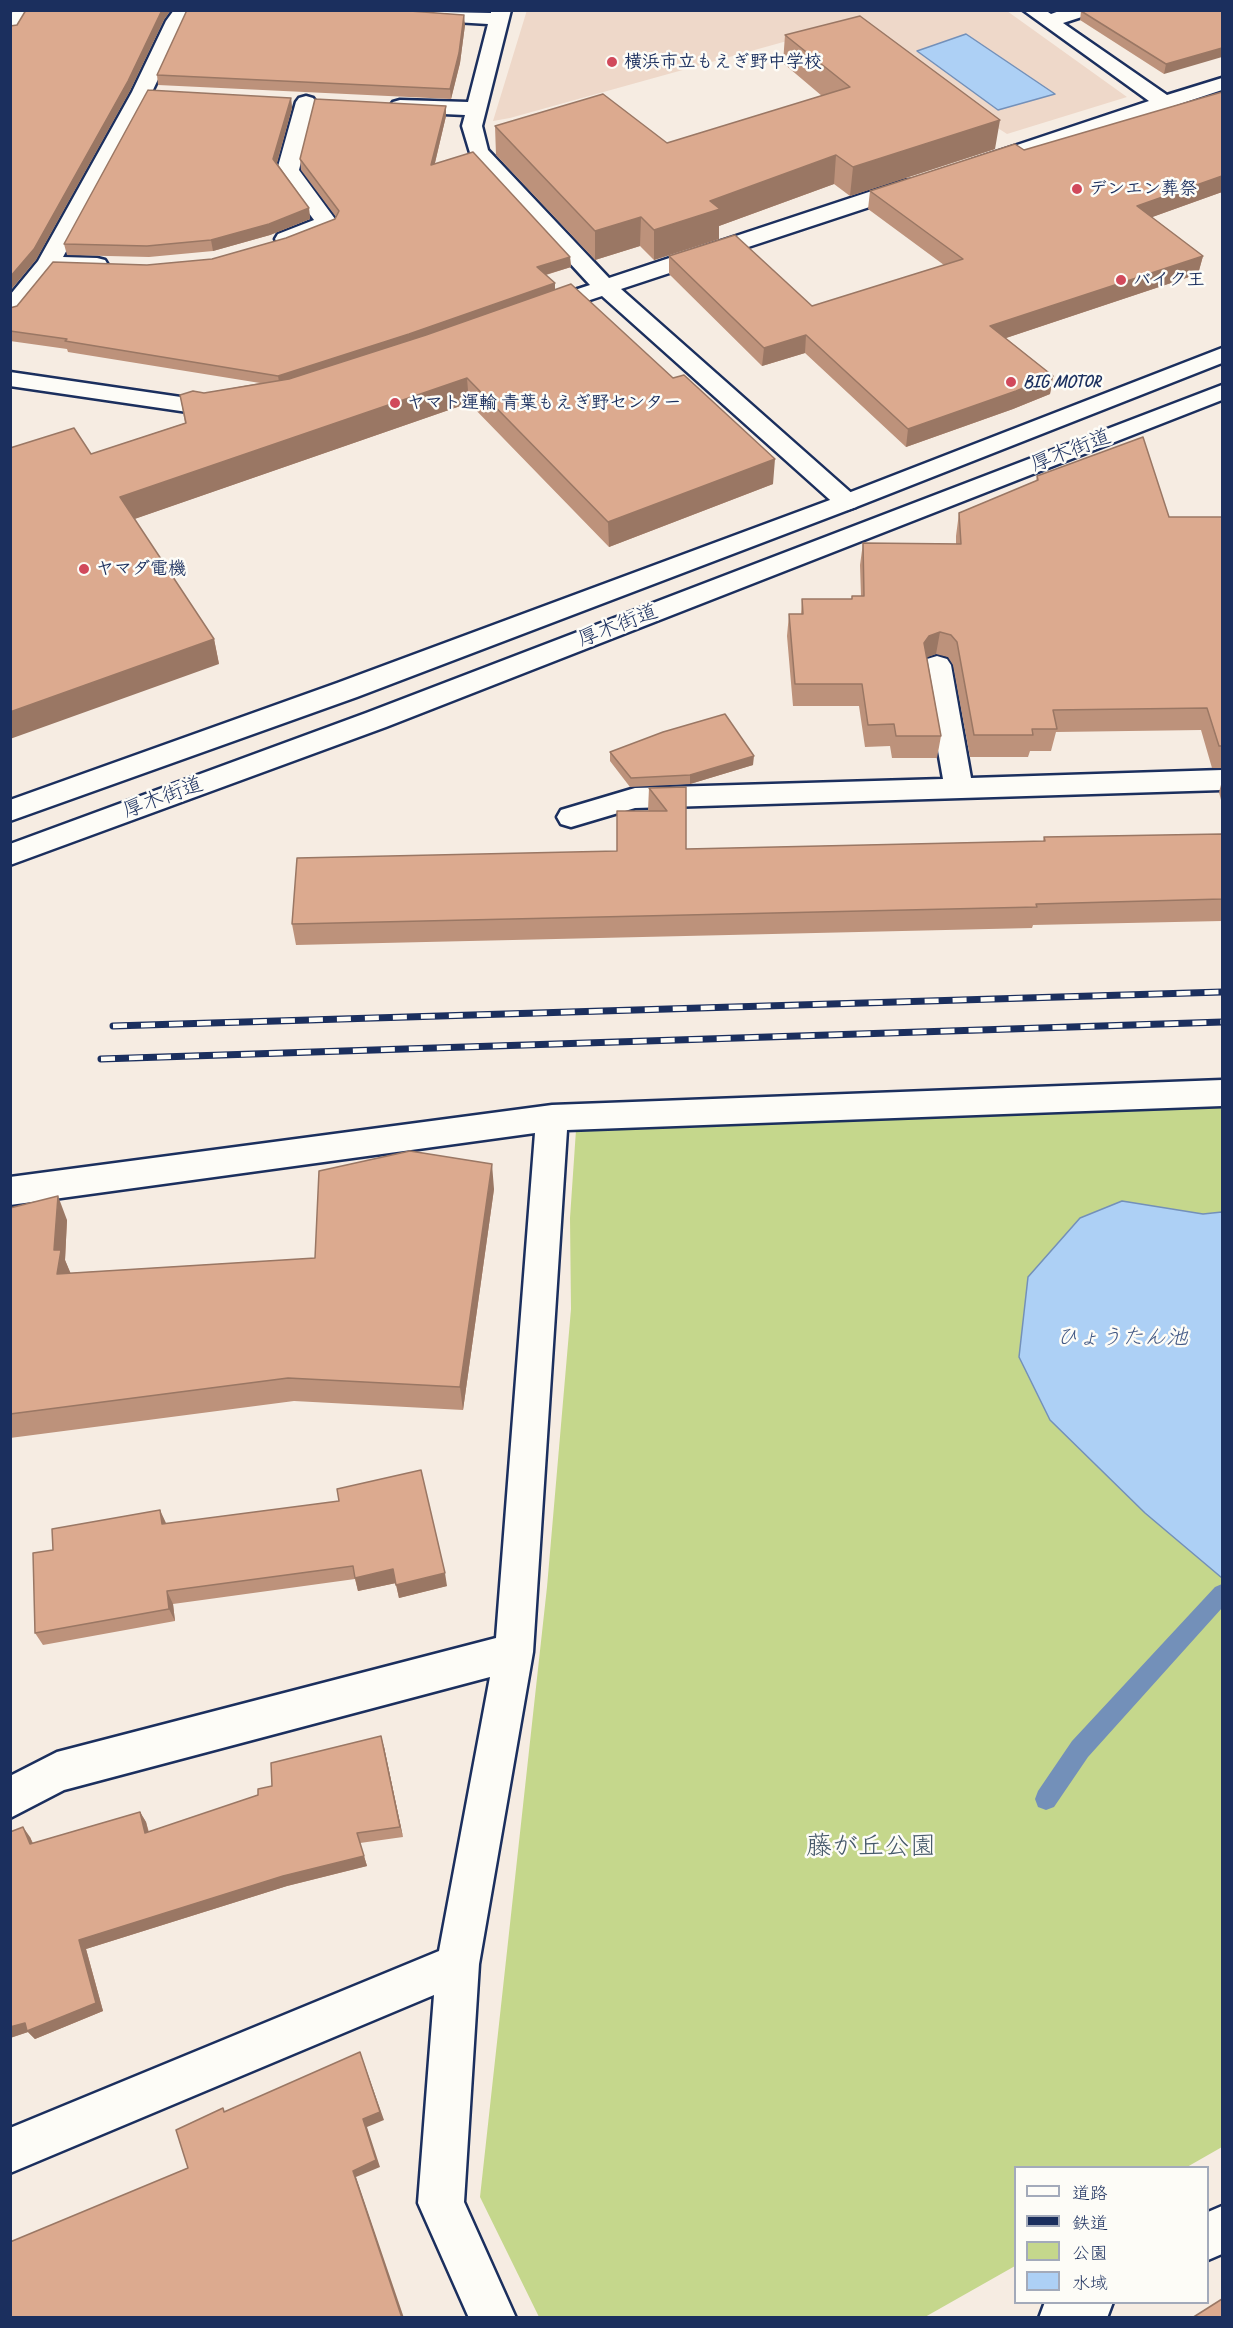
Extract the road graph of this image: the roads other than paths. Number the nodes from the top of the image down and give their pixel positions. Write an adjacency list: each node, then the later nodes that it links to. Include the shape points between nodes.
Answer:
1 (24, 10): 7 (main road)
2 (185, 10): 9 (main road)
3 (356, 10): 5 (main road)
4 (1084, 10): 6 (main road)
5 (500, 15): 16 (main road)
6 (1040, 16): 14 (main road)
7 (10, 30)
8 (1222, 84): 14 (main road)
9 (142, 92): 10 (main road); 20 (main road)
10 (166, 94)
11 (283, 100): 12 (main road)
12 (306, 102): 13 (main road); 19 (main road, via 288,170 327,223)
13 (329, 103)
14 (1165, 103): 17 (main road)
15 (386, 105): 16 (main road)
16 (477, 109): 22 (main road, via 472,126 478,152)
17 (963, 169)
18 (929, 180): 22 (main road)
19 (268, 245)
20 (48, 263): 21 (main road); 23 (main road)
21 (115, 265)
22 (604, 286): 24 (main road); 29 (main road)
23 (10, 310)
24 (517, 317)
25 (1222, 355): 29 (main road, 厚木街道)
26 (10, 379): 28 (main road, via 208,408)
27 (1222, 392): 35 (main road, 厚木街道, via 376,720)
28 (241, 403)
29 (847, 502): 33 (main road, 厚木街道, via 347,690)
30 (937, 665): 32 (main road)
31 (1222, 780): 32 (main road)
32 (959, 788): 34 (main road, via 635,798)
33 (10, 811)
34 (571, 817)
35 (10, 855)
36 (1222, 1093): 37 (main road)
37 (552, 1118): 38 (main road); 39 (main road)
38 (10, 1191)
39 (514, 1652): 40 (main road, via 57,1772); 41 (main road)
40 (10, 1798)
41 (458, 1964): 42 (main road); 44 (main road, via 441,2203)
42 (10, 2151)
43 (1086, 2304): 45 (main road)
44 (493, 2318)
45 (1062, 2318)

